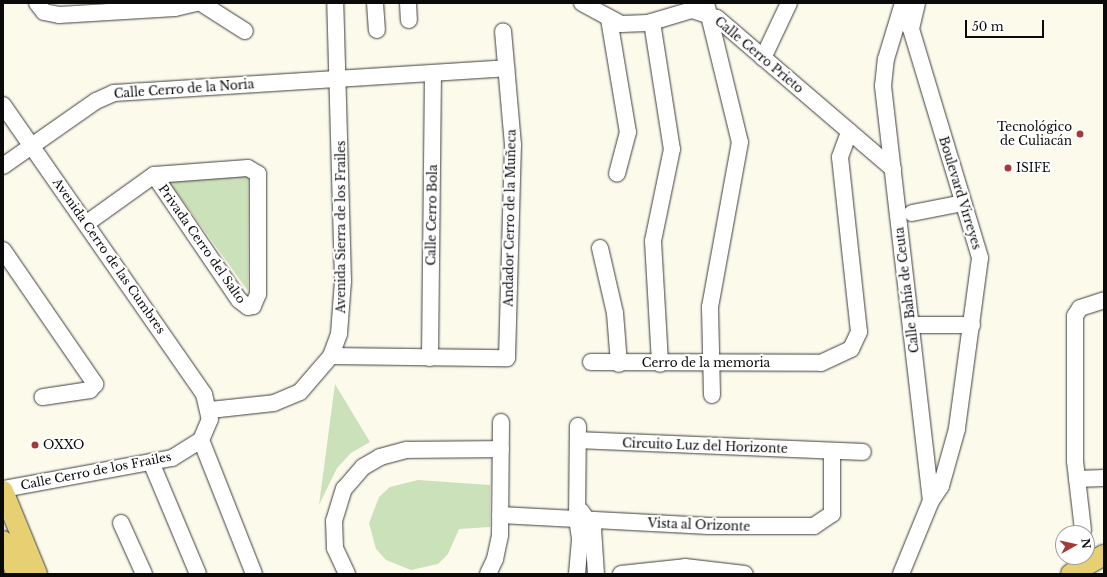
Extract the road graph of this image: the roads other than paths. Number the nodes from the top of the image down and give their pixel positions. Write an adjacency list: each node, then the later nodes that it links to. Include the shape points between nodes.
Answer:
1 (37, 3): 2 (street, via 44,12 58,15 174,8)
2 (196, 3)
3 (201, 3): 16 (street)
4 (335, 3): 21 (street, Avenida Sierra de los Frailes)
5 (375, 3): 15 (street)
6 (408, 3): 13 (street)
7 (582, 3): 12 (street, Calle Cerro Prieto)
8 (789, 3): 18 (street)
9 (903, 3): 26 (street, Calle Bahía de Ceuta, via 883,79)
10 (917, 3): 29 (street, Boulevard Virreyes, via 911,29)
11 (707, 8): 14 (street, Calle Cerro Prieto); 18 (street, Calle Cerro Prieto); 42 (street, via 731,96 740,142 712,288)
12 (609, 19): 14 (street, Calle Cerro Prieto, via 633,24); 27 (street, via 628,132)
13 (410, 20)
14 (652, 22): 41 (street, via 672,149 653,241)
15 (377, 30)
16 (245, 31)
17 (503, 31): 19 (street, Andador Cerro de la Muñeca)
18 (763, 58): 23 (street, Calle Cerro Prieto)
19 (506, 68): 20 (street, Calle Cerro de la Noria); 38 (street, Andador Cerro de la Muñeca, via 513,145 507,358)
20 (433, 73): 21 (street, Calle Cerro de la Noria); 38 (street, Calle Cerro Bola)
21 (340, 79): 24 (street, Calle Cerro de la Noria, via 114,93 96,101); 37 (street, Avenida Sierra de los Frailes, via 343,281 341,322)
22 (3, 105): 24 (street, Avenida Cerro de las Cumbres)
23 (849, 132): 26 (street, Calle Cerro Prieto); 42 (street, Cerro de la memoria, via 840,157 859,338 846,353 821,363)
24 (31, 146): 25 (street, Calle Cerro de la Noria); 31 (street, Avenida Cerro de las Cumbres)
25 (3, 166)
26 (893, 169): 35 (street, Calle Bahía de Ceuta)
27 (617, 174)
28 (154, 175): 28 (street, Privada Cerro del Salto, via 257,170 258,294 253,306 246,306 239,300); 31 (street, Privada Cerro del Salto)
29 (964, 203): 30 (street); 36 (street, Boulevard Virreyes, via 980,258)
30 (912, 213)
31 (87, 223): 45 (street, Avenida Cerro de las Cumbres, via 204,394)
32 (600, 248): 40 (street, via 615,313)
33 (3, 250): 44 (street, via 95,384 90,390)
34 (1104, 300): 53 (street, via 1080,308 1075,316)
35 (911, 325): 36 (street); 55 (street, Calle Bahía de Ceuta)
36 (972, 326): 55 (street, Boulevard Virreyes, via 954,445 941,486)
37 (331, 356): 38 (street); 45 (street, Avenida Sierra de los Frailes, via 310,383 289,398)
38 (430, 358)
39 (591, 362): 40 (street, Cerro de la memoria)
40 (619, 364): 41 (street, Cerro de la memoria)
41 (660, 364): 42 (street, Cerro de la memoria)
42 (710, 364): 43 (street)
43 (712, 395)
44 (43, 397)
45 (210, 410): 47 (street, via 210,419)
46 (501, 422): 48 (street)
47 (201, 440): 51 (street, Calle Cerro de los Frailes, via 172,458); 66 (street)
48 (501, 449): 57 (street); 67 (street, via 407,450 380,457 363,467 344,489 334,521 335,548)
49 (832, 451): 50 (street, Circuito Luz del Horizonte); 56 (street, Vista al Orizonte, via 832,514 814,526 709,526); 56 (street, Circuito Luz del Horizonte, via 578,433)
50 (864, 452)
51 (151, 462): 54 (street, Calle Cerro de los Frailes); 65 (street)
52 (1104, 478): 53 (street)
53 (1077, 480): 59 (street)
54 (3, 490): 63 (main road)
55 (931, 501): 73 (street, Calle Bahía de Ceuta)
56 (580, 513): 57 (street, Vista al Orizonte); 69 (street, Circuito Luz del Horizonte); 70 (street, via 593,529)
57 (500, 515): 68 (street, via 498,548)
58 (121, 523): 64 (street)
59 (1082, 525)
60 (3, 540): 62 (main road)
61 (1104, 555): 74 (main road)
62 (17, 574)
63 (37, 574)
64 (144, 574)
65 (198, 574)
66 (254, 574)
67 (347, 574)
68 (488, 574)
69 (577, 574)
70 (596, 574)
71 (621, 574): 72 (street, via 685,567)
72 (745, 574)
73 (901, 574)
74 (1072, 574)

